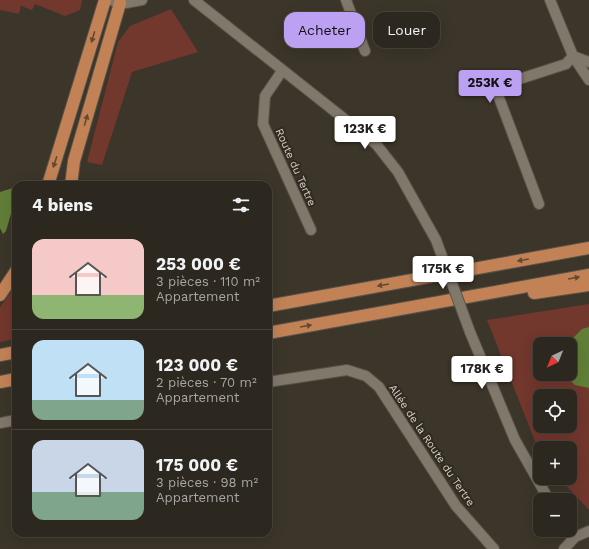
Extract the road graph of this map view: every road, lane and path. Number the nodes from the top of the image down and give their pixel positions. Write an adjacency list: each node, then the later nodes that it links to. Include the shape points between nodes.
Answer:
1 (105, 0): 12 (highway, one-way to 12)
2 (142, 0): 6 (street)
3 (194, 0): 10 (street)
4 (346, 0): 7 (street)
5 (550, 0): 8 (street)
6 (115, 1): 13 (highway, one-way to 6, via 74,161)
7 (365, 50)
8 (573, 56): 9 (street); 11 (street); 14 (street, via 566,64 495,87)
9 (589, 62)
10 (282, 71): 15 (street, Route du Tertre, via 265,96 263,124); 33 (street, bridge, via 376,144 398,172 436,240 470,332 515,440)
11 (589, 80)
12 (49, 181)
13 (72, 181)
14 (539, 204)
15 (311, 230)
16 (589, 248): 22 (highway, one-way to 22)
17 (589, 275): 24 (highway, one-way to 17)
18 (12, 277): 20 (highway)
19 (589, 285): 24 (highway)
20 (0, 295)
21 (272, 301): 22 (highway)
22 (299, 301): 23 (highway)
23 (272, 305)
24 (356, 317): 25 (highway, one-way to 24)
25 (272, 332)
26 (12, 353): 27 (highway)
27 (0, 355)
28 (12, 380): 30 (highway)
29 (272, 381): 37 (street, Allée de la Route du Tertre, via 347,370 366,376 379,387 456,506)
30 (0, 382)
31 (12, 420): 32 (street)
32 (0, 422)
33 (545, 493)
34 (589, 531): 35 (street)
35 (577, 533)
36 (571, 537): 38 (street)
37 (494, 549)
38 (564, 549)

